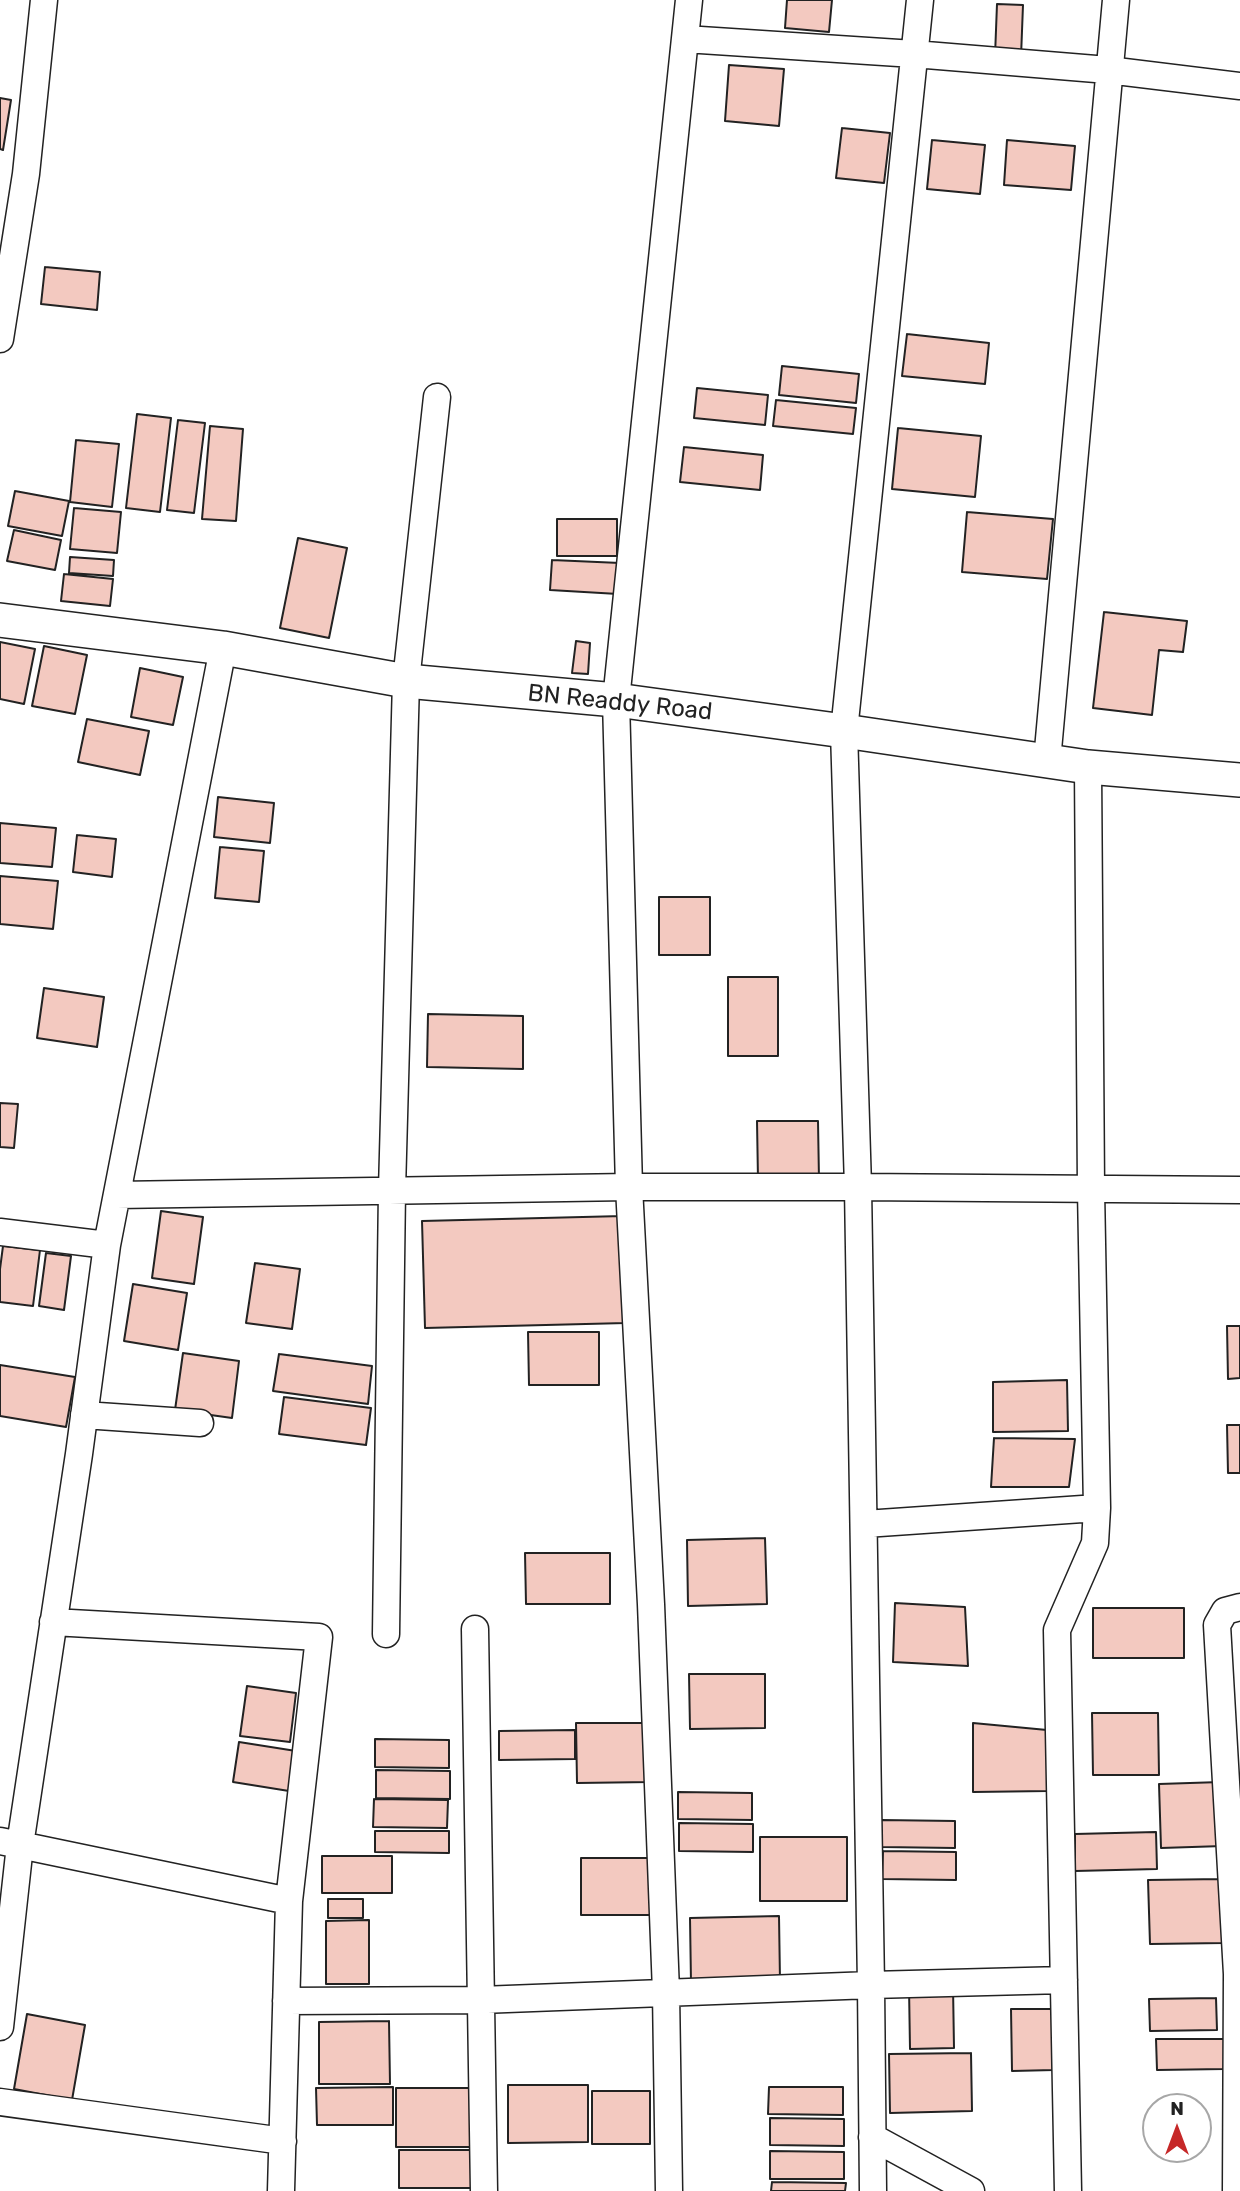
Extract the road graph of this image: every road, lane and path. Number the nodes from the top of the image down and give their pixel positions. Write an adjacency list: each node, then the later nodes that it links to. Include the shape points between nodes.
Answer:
1 (44, 0): 9 (street, via 26,174)
2 (689, 0): 5 (street)
3 (920, 0): 6 (street)
4 (1116, 0): 7 (street)
5 (685, 39): 6 (street); 14 (street)
6 (914, 54): 7 (street); 15 (street)
7 (1108, 70): 8 (street); 16 (street)
8 (1240, 86)
9 (0, 339)
10 (437, 397): 13 (street)
11 (0, 620): 12 (street, BN Readdy Road)
12 (222, 648): 13 (street, BN Readdy Road); 24 (street)
13 (406, 681): 14 (street, BN Readdy Road); 21 (street)
14 (616, 700): 15 (street, BN Readdy Road); 19 (street)
15 (844, 731): 16 (street, BN Readdy Road); 20 (street)
16 (1047, 761): 17 (street, BN Readdy Road)
17 (1088, 767): 18 (street, BN Readdy Road); 22 (street)
18 (1240, 780)
19 (629, 1187): 20 (street); 21 (street); 39 (street)
20 (859, 1187): 22 (street); 30 (street)
21 (392, 1190): 24 (street); 34 (street)
22 (1091, 1191): 23 (street); 29 (street)
23 (1240, 1191)
24 (117, 1195): 26 (street)
25 (0, 1232): 26 (street)
26 (107, 1245): 27 (street)
27 (84, 1415): 28 (street); 32 (street)
28 (200, 1423)
29 (1097, 1508): 30 (street); 37 (street, via 1095,1543 1057,1630)
30 (865, 1524): 38 (street)
31 (1240, 1607): 52 (street, via 1225,1611 1217,1625 1237,1974)
32 (53, 1622): 35 (street); 36 (street, via 319,1637)
33 (475, 1629): 40 (street)
34 (386, 1634)
35 (10, 1843): 36 (street); 42 (street)
36 (289, 1901): 41 (street)
37 (1064, 1980): 38 (street); 51 (street)
38 (871, 1985): 39 (street); 44 (street)
39 (666, 1992): 40 (street); 48 (street)
40 (481, 2000): 41 (street); 47 (street)
41 (286, 2001): 45 (street)
42 (0, 2026)
43 (0, 2102): 45 (street)
44 (872, 2137): 49 (street); 50 (street)
45 (283, 2141): 46 (street)
46 (281, 2191)
47 (484, 2191)
48 (670, 2191)
49 (873, 2191)
50 (971, 2191)
51 (1068, 2191)
52 (1236, 2191)

